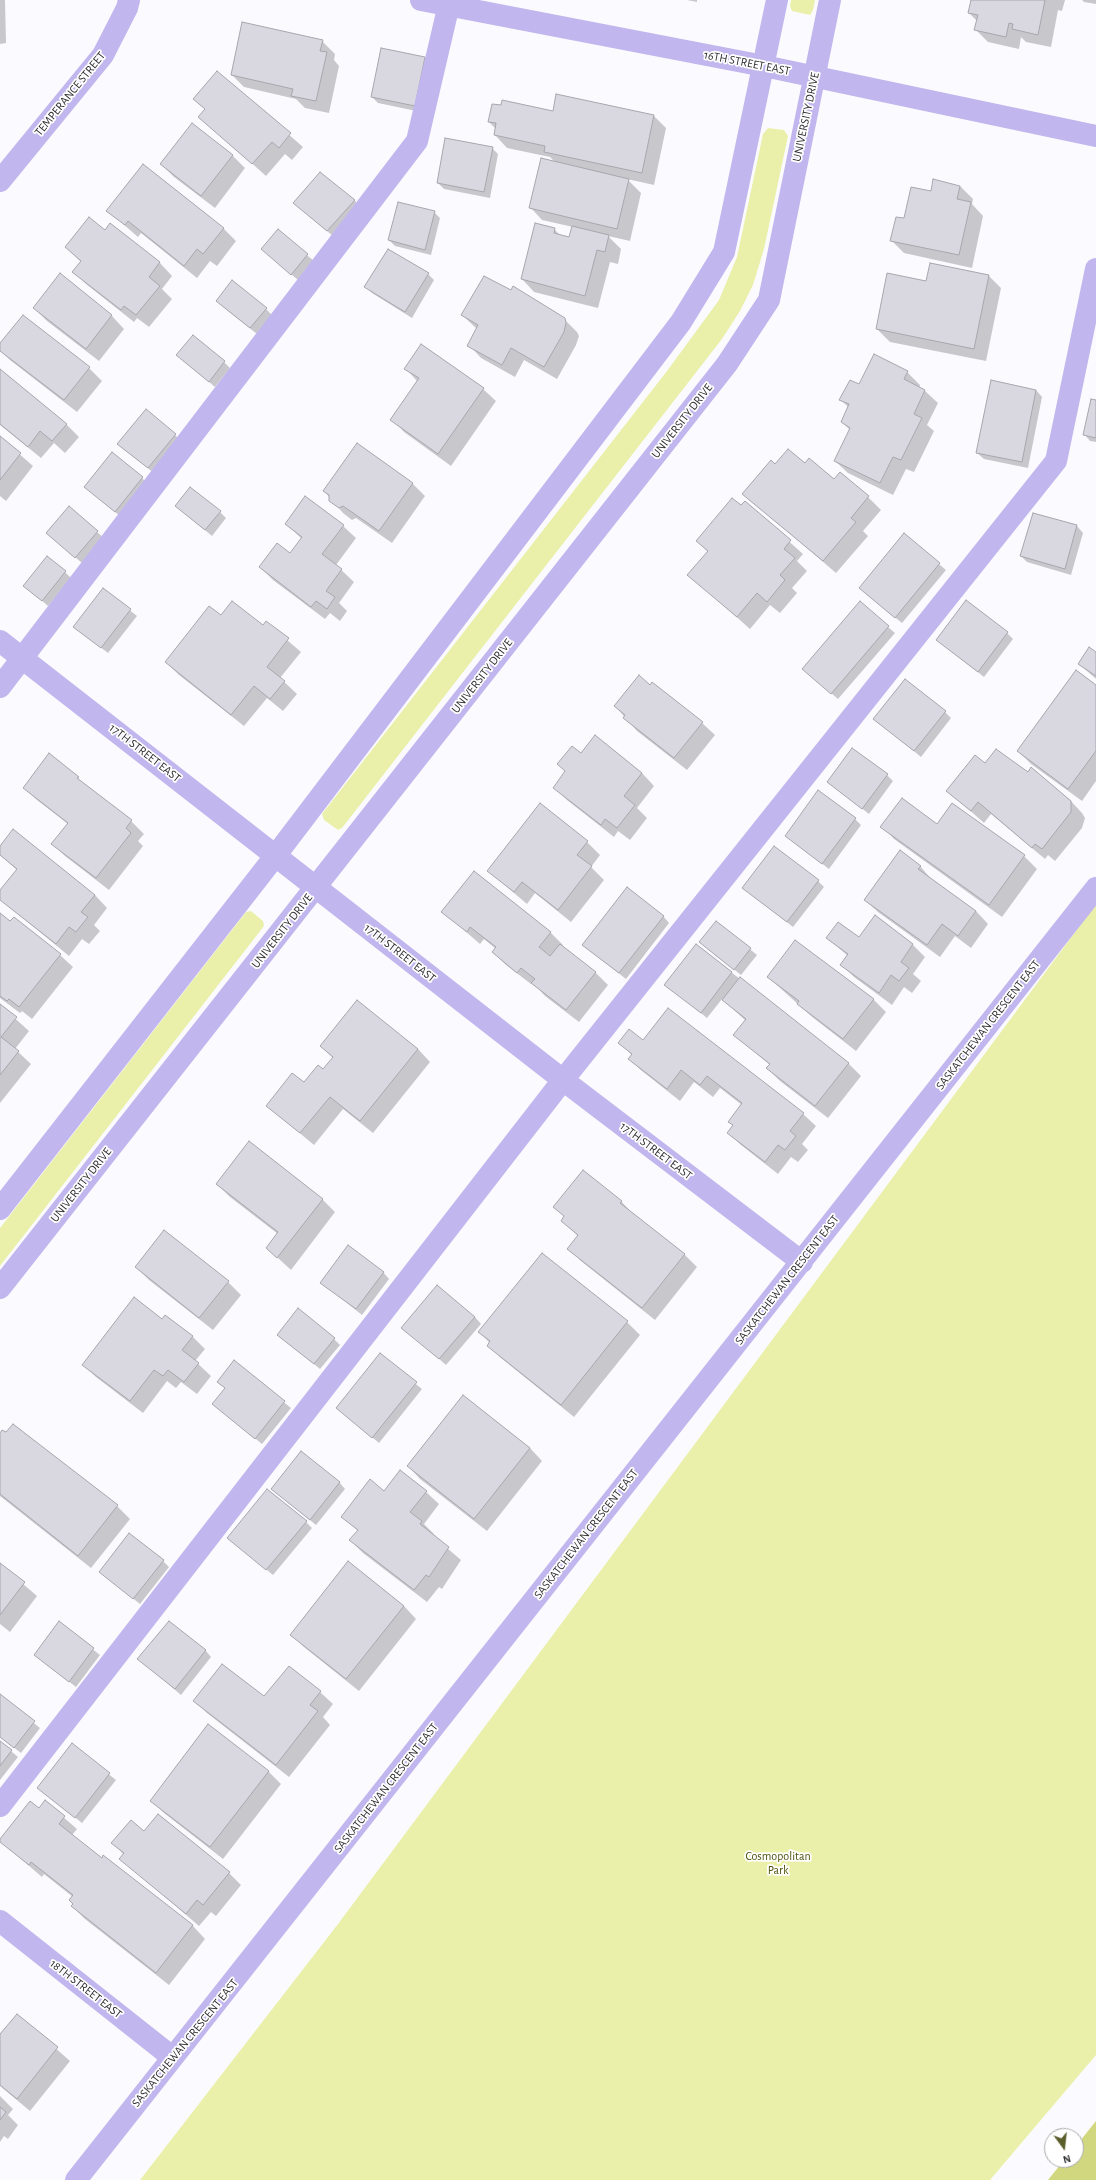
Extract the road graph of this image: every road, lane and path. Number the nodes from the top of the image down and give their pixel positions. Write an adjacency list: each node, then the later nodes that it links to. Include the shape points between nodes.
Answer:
1 (129, 0): 9 (street, TEMPERANCE STREET, via 103,55)
2 (421, 0): 5 (street, 16TH STREET EAST)
3 (778, 0): 6 (street)
4 (830, 0): 7 (street, UNIVERSITY DRIVE)
5 (450, 3): 6 (street, 16TH STREET EAST); 12 (street, via 417,141)
6 (764, 66): 7 (street, 16TH STREET EAST); 14 (street, via 724,252 684,316)
7 (814, 76): 8 (street, 16TH STREET EAST); 15 (street, UNIVERSITY DRIVE, via 769,300 727,364)
8 (1096, 136)
9 (0, 181)
10 (1096, 269): 17 (street, via 1056,461)
11 (0, 641): 12 (street, 17TH STREET EAST)
12 (22, 659): 13 (street); 14 (street, 17TH STREET EAST)
13 (0, 687)
14 (276, 855): 15 (street, 17TH STREET EAST); 18 (street)
15 (316, 887): 17 (street, 17TH STREET EAST); 20 (street, UNIVERSITY DRIVE)
16 (1096, 888): 19 (street, SASKATCHEWAN CRESCENT EAST)
17 (563, 1080): 19 (street, 17TH STREET EAST); 21 (street)
18 (0, 1209)
19 (802, 1262): 23 (street, SASKATCHEWAN CRESCENT EAST)
20 (0, 1288)
21 (0, 1806)
22 (0, 1921): 23 (street, 18TH STREET EAST)
23 (172, 2057): 24 (street, SASKATCHEWAN CRESCENT EAST)
24 (76, 2180)

